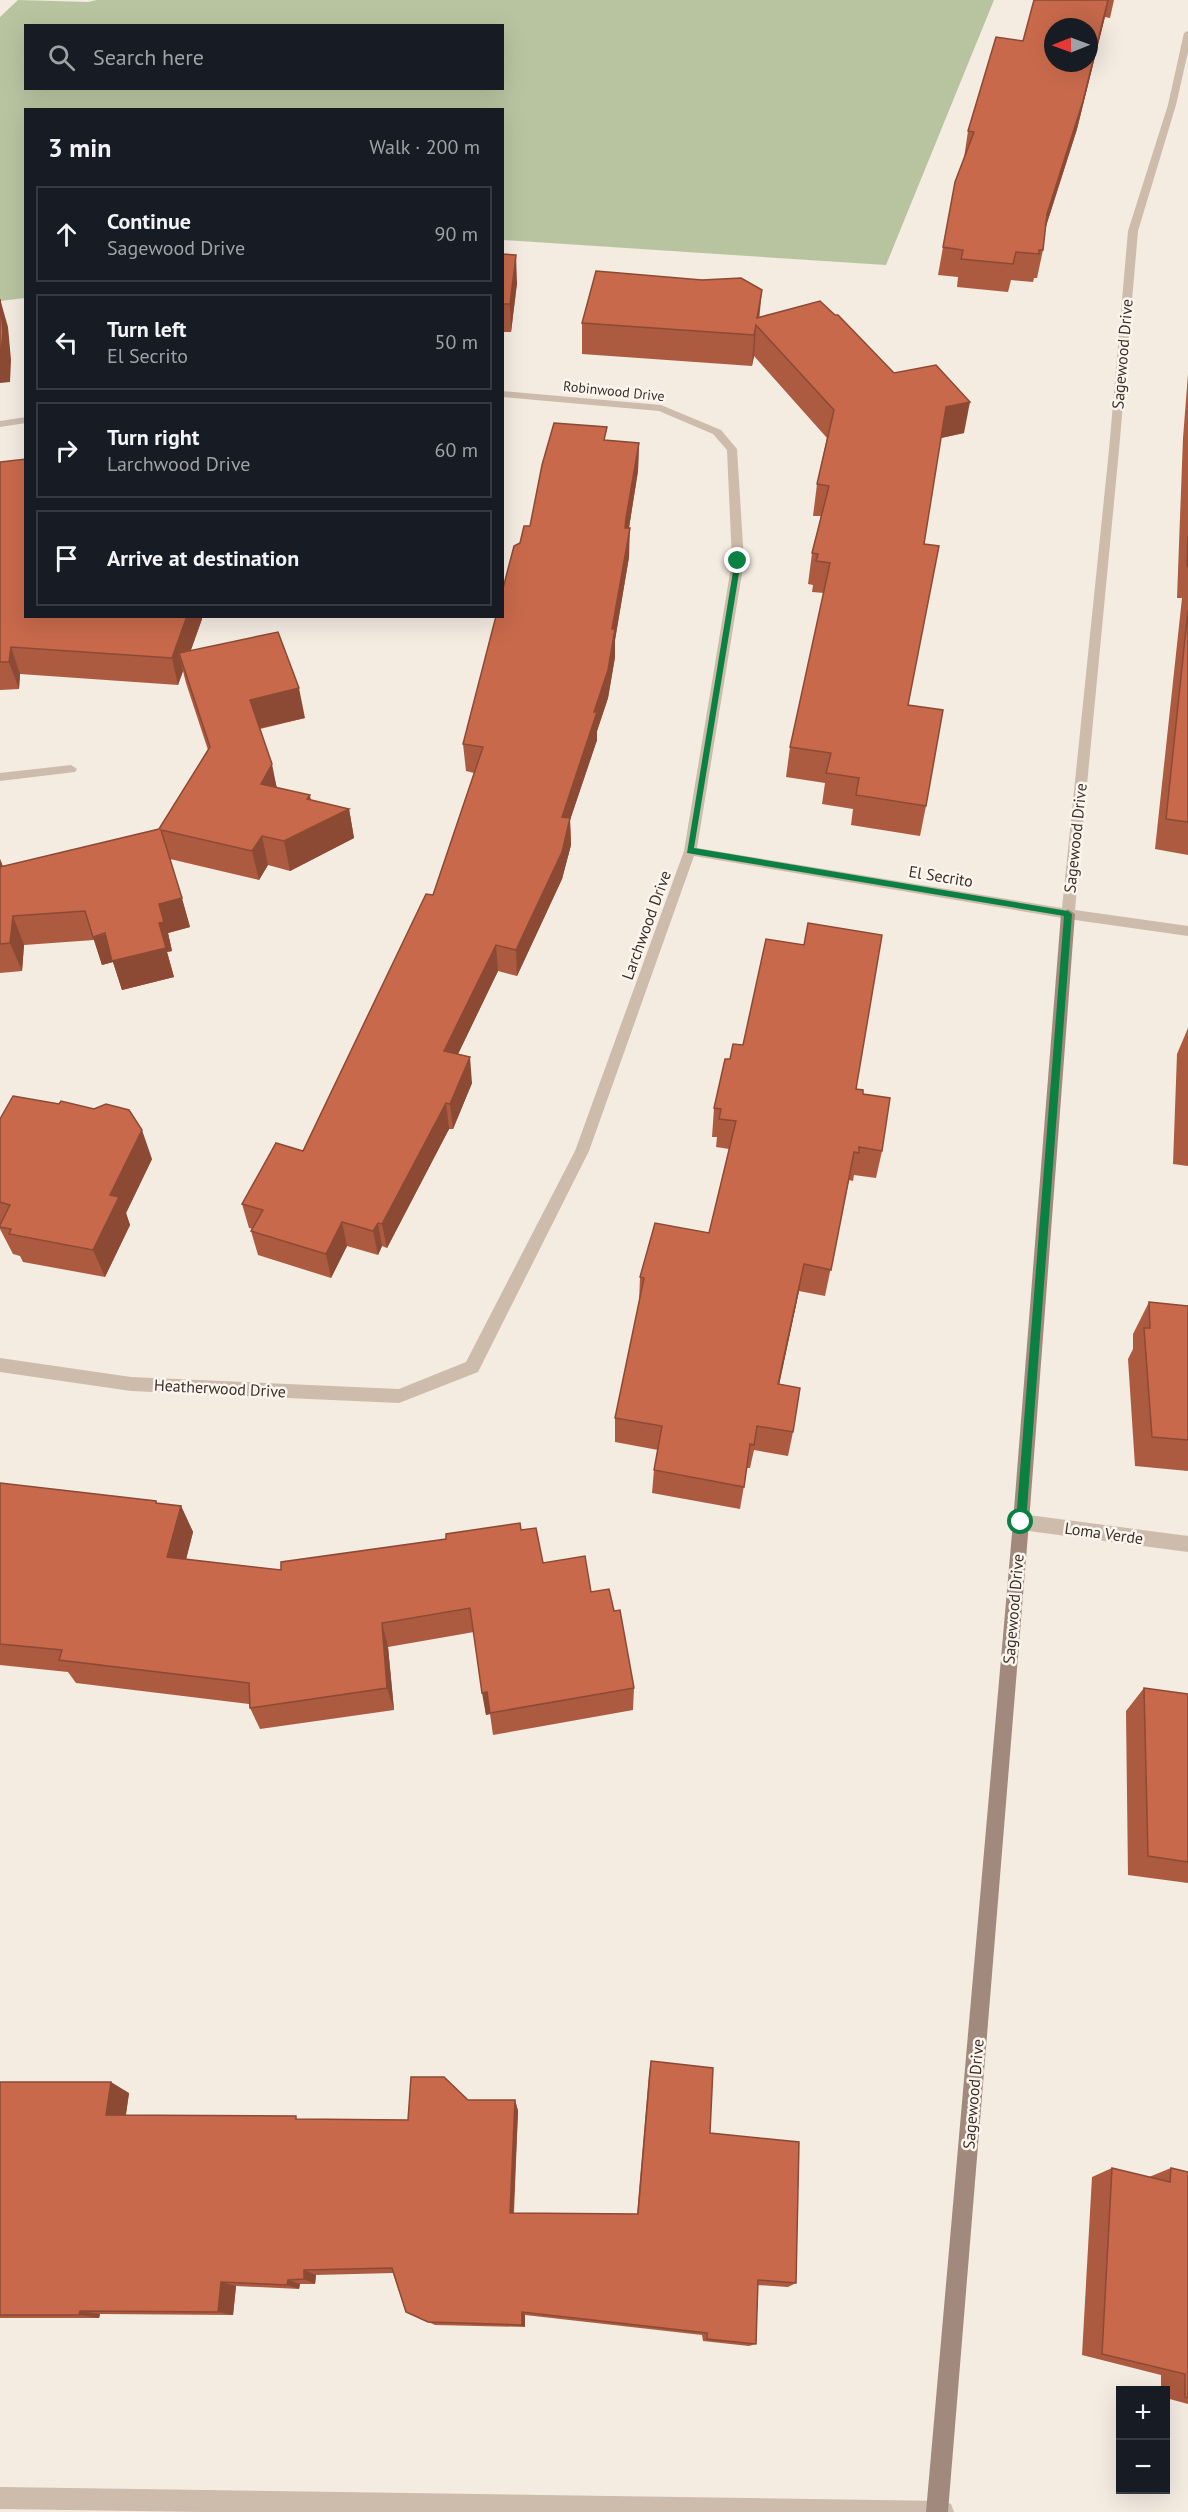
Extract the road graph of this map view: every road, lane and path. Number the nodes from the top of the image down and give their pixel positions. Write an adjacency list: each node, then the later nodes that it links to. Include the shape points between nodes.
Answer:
1 (1188, 33): 9 (street, Sagewood Drive, via 1173,105 1132,231)
2 (504, 394): 5 (street, Robinwood Drive, via 661,408)
3 (24, 420): 4 (street)
4 (0, 424)
5 (717, 432): 8 (street, Larchwood Drive, via 732,449 738,561)
6 (71, 769): 7 (street)
7 (0, 777)
8 (690, 850): 9 (street, El Secrito); 12 (street, Larchwood Drive, via 582,1151 472,1367)
9 (1068, 914): 10 (street, El Secrito); 13 (street, Sagewood Drive)
10 (1188, 931)
11 (0, 1365): 12 (street, Heatherwood Drive, via 131,1384 399,1396)
12 (438, 1379)
13 (1021, 1522): 14 (street, Loma Verde); 16 (street, Sagewood Drive)
14 (1188, 1545)
15 (0, 2498): 16 (street)
16 (940, 2511)

